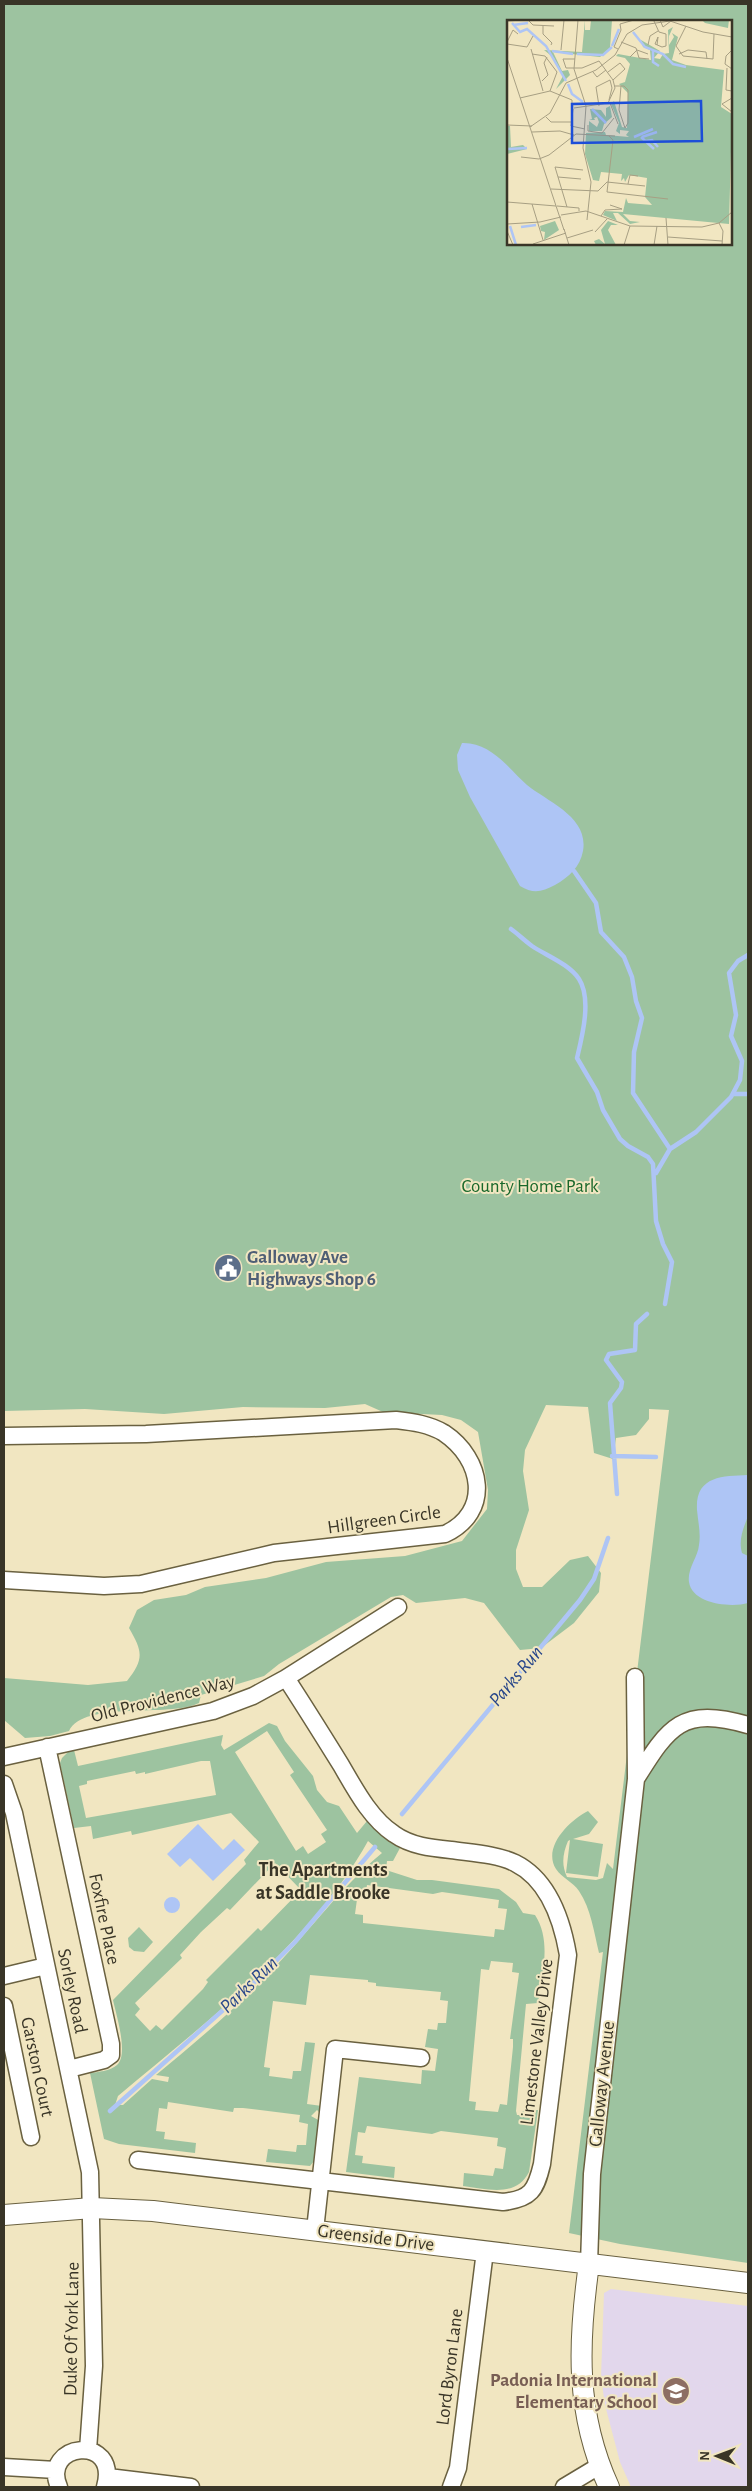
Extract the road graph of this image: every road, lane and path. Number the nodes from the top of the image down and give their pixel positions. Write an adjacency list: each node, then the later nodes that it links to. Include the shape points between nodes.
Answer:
1 (4, 1436): 2 (street, Hillgreen Circle, via 146,1434 396,1420 421,1423 454,1440 475,1468 477,1485 470,1515 460,1527 445,1534 274,1554 141,1584 104,1586)
2 (4, 1580)
3 (398, 1607): 5 (street, Old Providence Way)
4 (635, 1677): 9 (street, Galloway Avenue)
5 (286, 1678): 7 (street, Old Providence Way, via 253,1696 213,1711); 18 (street, Limestone Valley Drive, via 364,1803 386,1827 407,1842 515,1863 546,1891 564,1928 568,1955 542,2164 538,2182 530,2194 503,2202)
6 (748, 1725): 9 (street, via 712,1718 686,1720 665,1735)
7 (47, 1748): 8 (street, Old Providence Way); 15 (street, Foxfire Place, via 111,2044 110,2055 104,2060)
8 (4, 1757)
9 (636, 1779): 23 (street, Galloway Avenue, via 592,2174)
10 (4, 1784): 11 (street, Sorley Road, via 14,1813)
11 (46, 1966): 12 (street); 15 (street, Sorley Road)
12 (4, 1976)
13 (4, 2006): 16 (street, Garston Court)
14 (421, 2058): 18 (street, via 336,2049)
15 (69, 2068): 19 (street, Sorley Road, via 90,2172)
16 (31, 2137)
17 (138, 2160): 18 (street, Limestone Valley Drive)
18 (320, 2181): 21 (street)
19 (92, 2208): 20 (street, Greenside Drive); 21 (street, Greenside Drive, via 161,2212); 25 (street, Duke Of York Lane, via 94,2366)
20 (4, 2216)
21 (314, 2230): 22 (street, Greenside Drive)
22 (485, 2251): 23 (street, Greenside Drive); 32 (street, Lord Byron Lane, via 458,2468)
23 (589, 2264): 24 (street, Greenside Drive); 26 (street, Galloway Avenue, via 580,2359 582,2394)
24 (748, 2283)
25 (88, 2450): 28 (street, via 65,2455); 29 (street, via 102,2459)
26 (599, 2466): 33 (street); 34 (street, Galloway Avenue)
27 (4, 2467): 28 (street)
28 (56, 2470): 30 (street)
29 (107, 2482): 31 (street)
30 (59, 2487)
31 (191, 2487)
32 (451, 2487)
33 (564, 2487)
34 (609, 2487)

